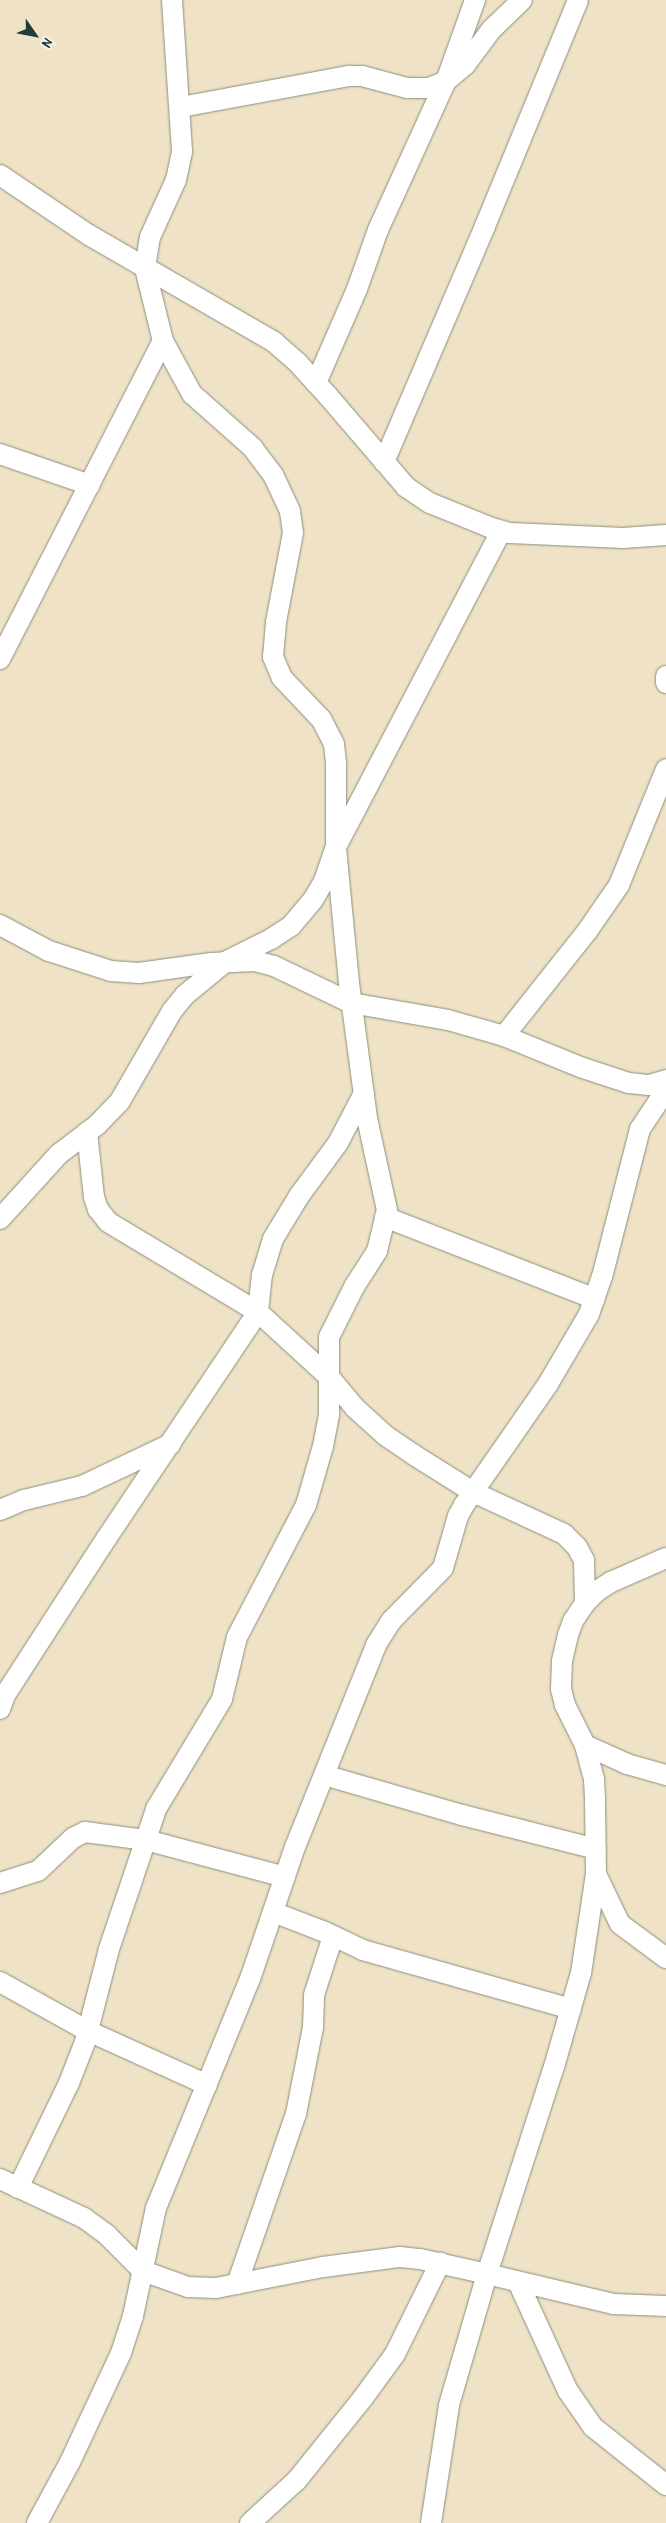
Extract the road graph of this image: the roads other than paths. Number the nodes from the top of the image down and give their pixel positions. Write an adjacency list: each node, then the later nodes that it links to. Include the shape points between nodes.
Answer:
1 (172, 0): 6 (street)
2 (475, 0): 5 (street)
3 (522, 0): 5 (street, via 491,30 465,66)
4 (578, 0): 12 (street)
5 (446, 81): 6 (street, via 429,88 407,88 362,76 349,76); 10 (street, via 378,230 357,289)
6 (181, 107): 8 (street, via 182,151 176,180 150,237)
7 (0, 175): 8 (street)
8 (144, 268): 9 (street); 10 (street, via 274,342)
9 (163, 341): 13 (street); 20 (street, via 192,394 253,448 272,475 290,511 293,533 276,622 274,657 282,678 321,719 334,744)
10 (316, 383): 12 (street)
11 (0, 454): 13 (street)
12 (384, 462): 14 (street, via 406,487 430,503)
13 (90, 485): 16 (street)
14 (501, 531): 15 (street, via 623,538); 20 (street)
15 (666, 535)
16 (0, 659)
17 (666, 676): 18 (street)
18 (666, 683)
19 (666, 769): 24 (street, via 619,885 588,930)
20 (336, 847): 22 (street, via 313,900 291,926); 23 (street)
21 (0, 925): 22 (street, via 49,951 111,971 139,973)
22 (224, 962): 23 (street, via 247,960 274,966); 28 (street, via 178,1002 128,1091)
23 (351, 1003): 24 (street, via 448,1020); 27 (street)
24 (504, 1036): 25 (street, via 629,1083 649,1085)
25 (666, 1080)
26 (666, 1090): 31 (street, via 640,1129)
27 (364, 1093): 29 (street, via 387,1210); 32 (street, via 338,1143 299,1196 273,1239 262,1275)
28 (87, 1132): 30 (street, via 59,1154); 32 (street, via 94,1197 108,1222)
29 (385, 1217): 31 (street); 33 (street, via 377,1251 329,1337)
30 (0, 1219)
31 (595, 1299): 35 (street, via 548,1384)
32 (258, 1312): 33 (street); 34 (street)
33 (330, 1378): 35 (street, via 354,1407 386,1436); 43 (street, via 323,1446 306,1505 237,1637 222,1699 156,1809)
34 (171, 1444): 36 (street, via 82,1486 24,1500); 39 (street, via 10,1687)
35 (473, 1492): 38 (street, via 564,1534 584,1560); 41 (street, via 458,1516 443,1568 381,1634)
36 (0, 1510)
37 (666, 1558): 38 (street, via 611,1582)
38 (585, 1603): 40 (street, via 568,1635 562,1661 561,1689 564,1705)
39 (0, 1709)
40 (585, 1745): 42 (street, via 627,1764); 44 (street, via 594,1779)
41 (324, 1775): 44 (street); 46 (street)
42 (666, 1775)
43 (146, 1840): 46 (street); 47 (street, via 85,1832 78,1834 38,1871); 53 (street)
44 (596, 1849): 45 (street)
45 (596, 1874): 50 (street, via 620,1924); 52 (street, via 581,1973)
46 (285, 1877): 48 (street)
47 (0, 1883)
48 (273, 1912): 49 (street); 54 (street)
49 (333, 1936): 52 (street, via 362,1950); 61 (street, via 313,2000 313,2027 296,2114)
50 (666, 1958)
51 (0, 1982): 53 (street)
52 (571, 2009): 59 (street)
53 (86, 2030): 54 (street); 56 (street, via 85,2042 69,2083)
54 (207, 2085): 58 (street, via 156,2208)
55 (0, 2178): 56 (street)
56 (18, 2188): 58 (street, via 84,2218 99,2228)
57 (440, 2263): 59 (street); 61 (street, via 400,2258 323,2267); 65 (street, via 395,2354 363,2398 297,2480)
58 (143, 2271): 61 (street, via 196,2288); 64 (street, via 121,2353 70,2462)
59 (487, 2274): 60 (street); 66 (street, via 449,2405)
60 (518, 2282): 62 (street, via 614,2304); 63 (street, via 568,2391 593,2427)
61 (237, 2284)
62 (666, 2306)
63 (666, 2485)
64 (37, 2523)
65 (250, 2523)
66 (431, 2523)

